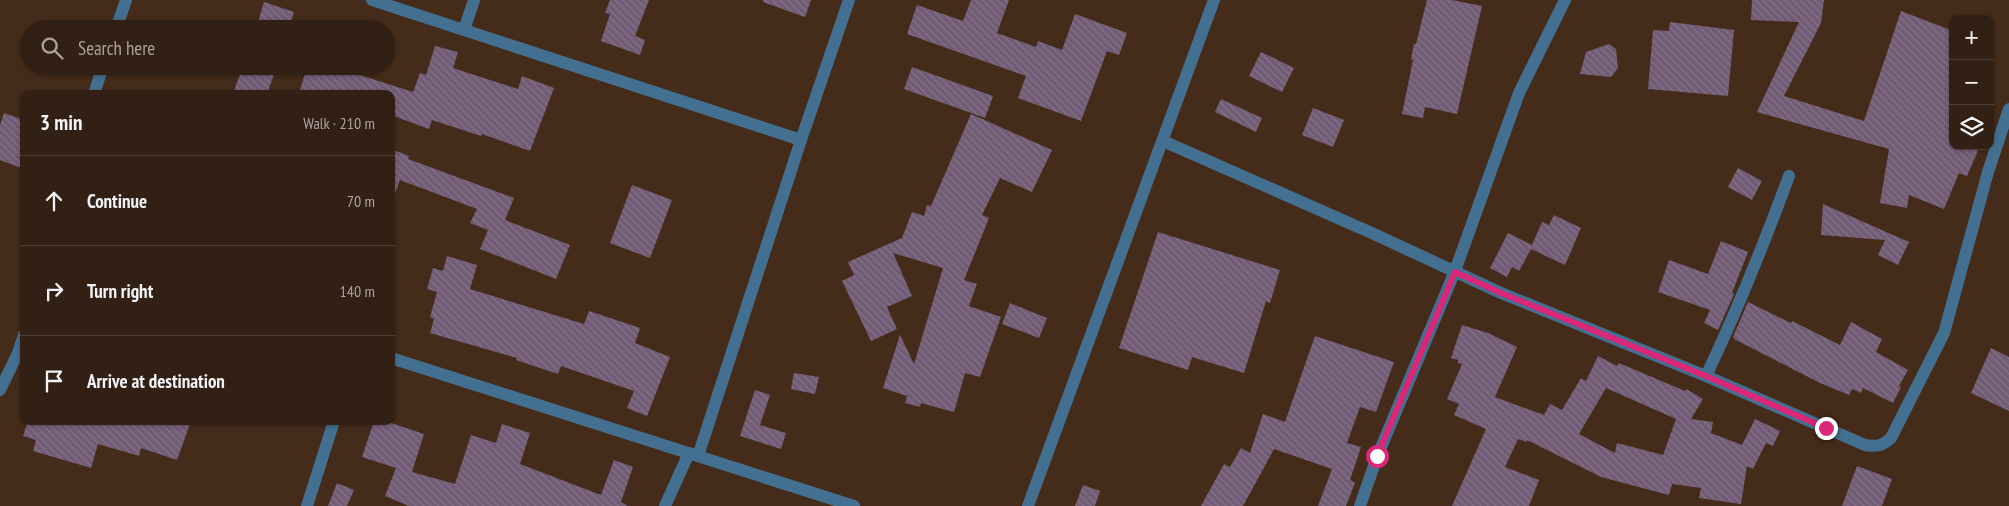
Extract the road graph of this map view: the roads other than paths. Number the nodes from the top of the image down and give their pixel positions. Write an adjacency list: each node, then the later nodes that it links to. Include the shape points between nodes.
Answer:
1 (126, 0): 7 (street)
2 (372, 0): 8 (street)
3 (474, 0): 8 (street)
4 (849, 0): 12 (street)
5 (1214, 0): 13 (street)
6 (1565, 0): 15 (street, via 1519,93)
7 (119, 20)
8 (464, 30): 12 (street)
9 (100, 75): 10 (street)
10 (95, 90)
11 (2009, 110): 18 (street, via 1988,172 1944,333 1885,444 1865,445)
12 (801, 140): 21 (street)
13 (1163, 141): 15 (street); 25 (street)
14 (1789, 176): 18 (street, via 1755,269)
15 (1455, 272): 18 (street); 26 (street, via 1377,456)
16 (20, 347): 19 (street)
17 (395, 359): 21 (street)
18 (1706, 376)
19 (0, 390)
20 (333, 425): 22 (street)
21 (694, 454): 23 (street); 24 (street)
22 (306, 506)
23 (665, 506)
24 (854, 506)
25 (1028, 506)
26 (1360, 506)

